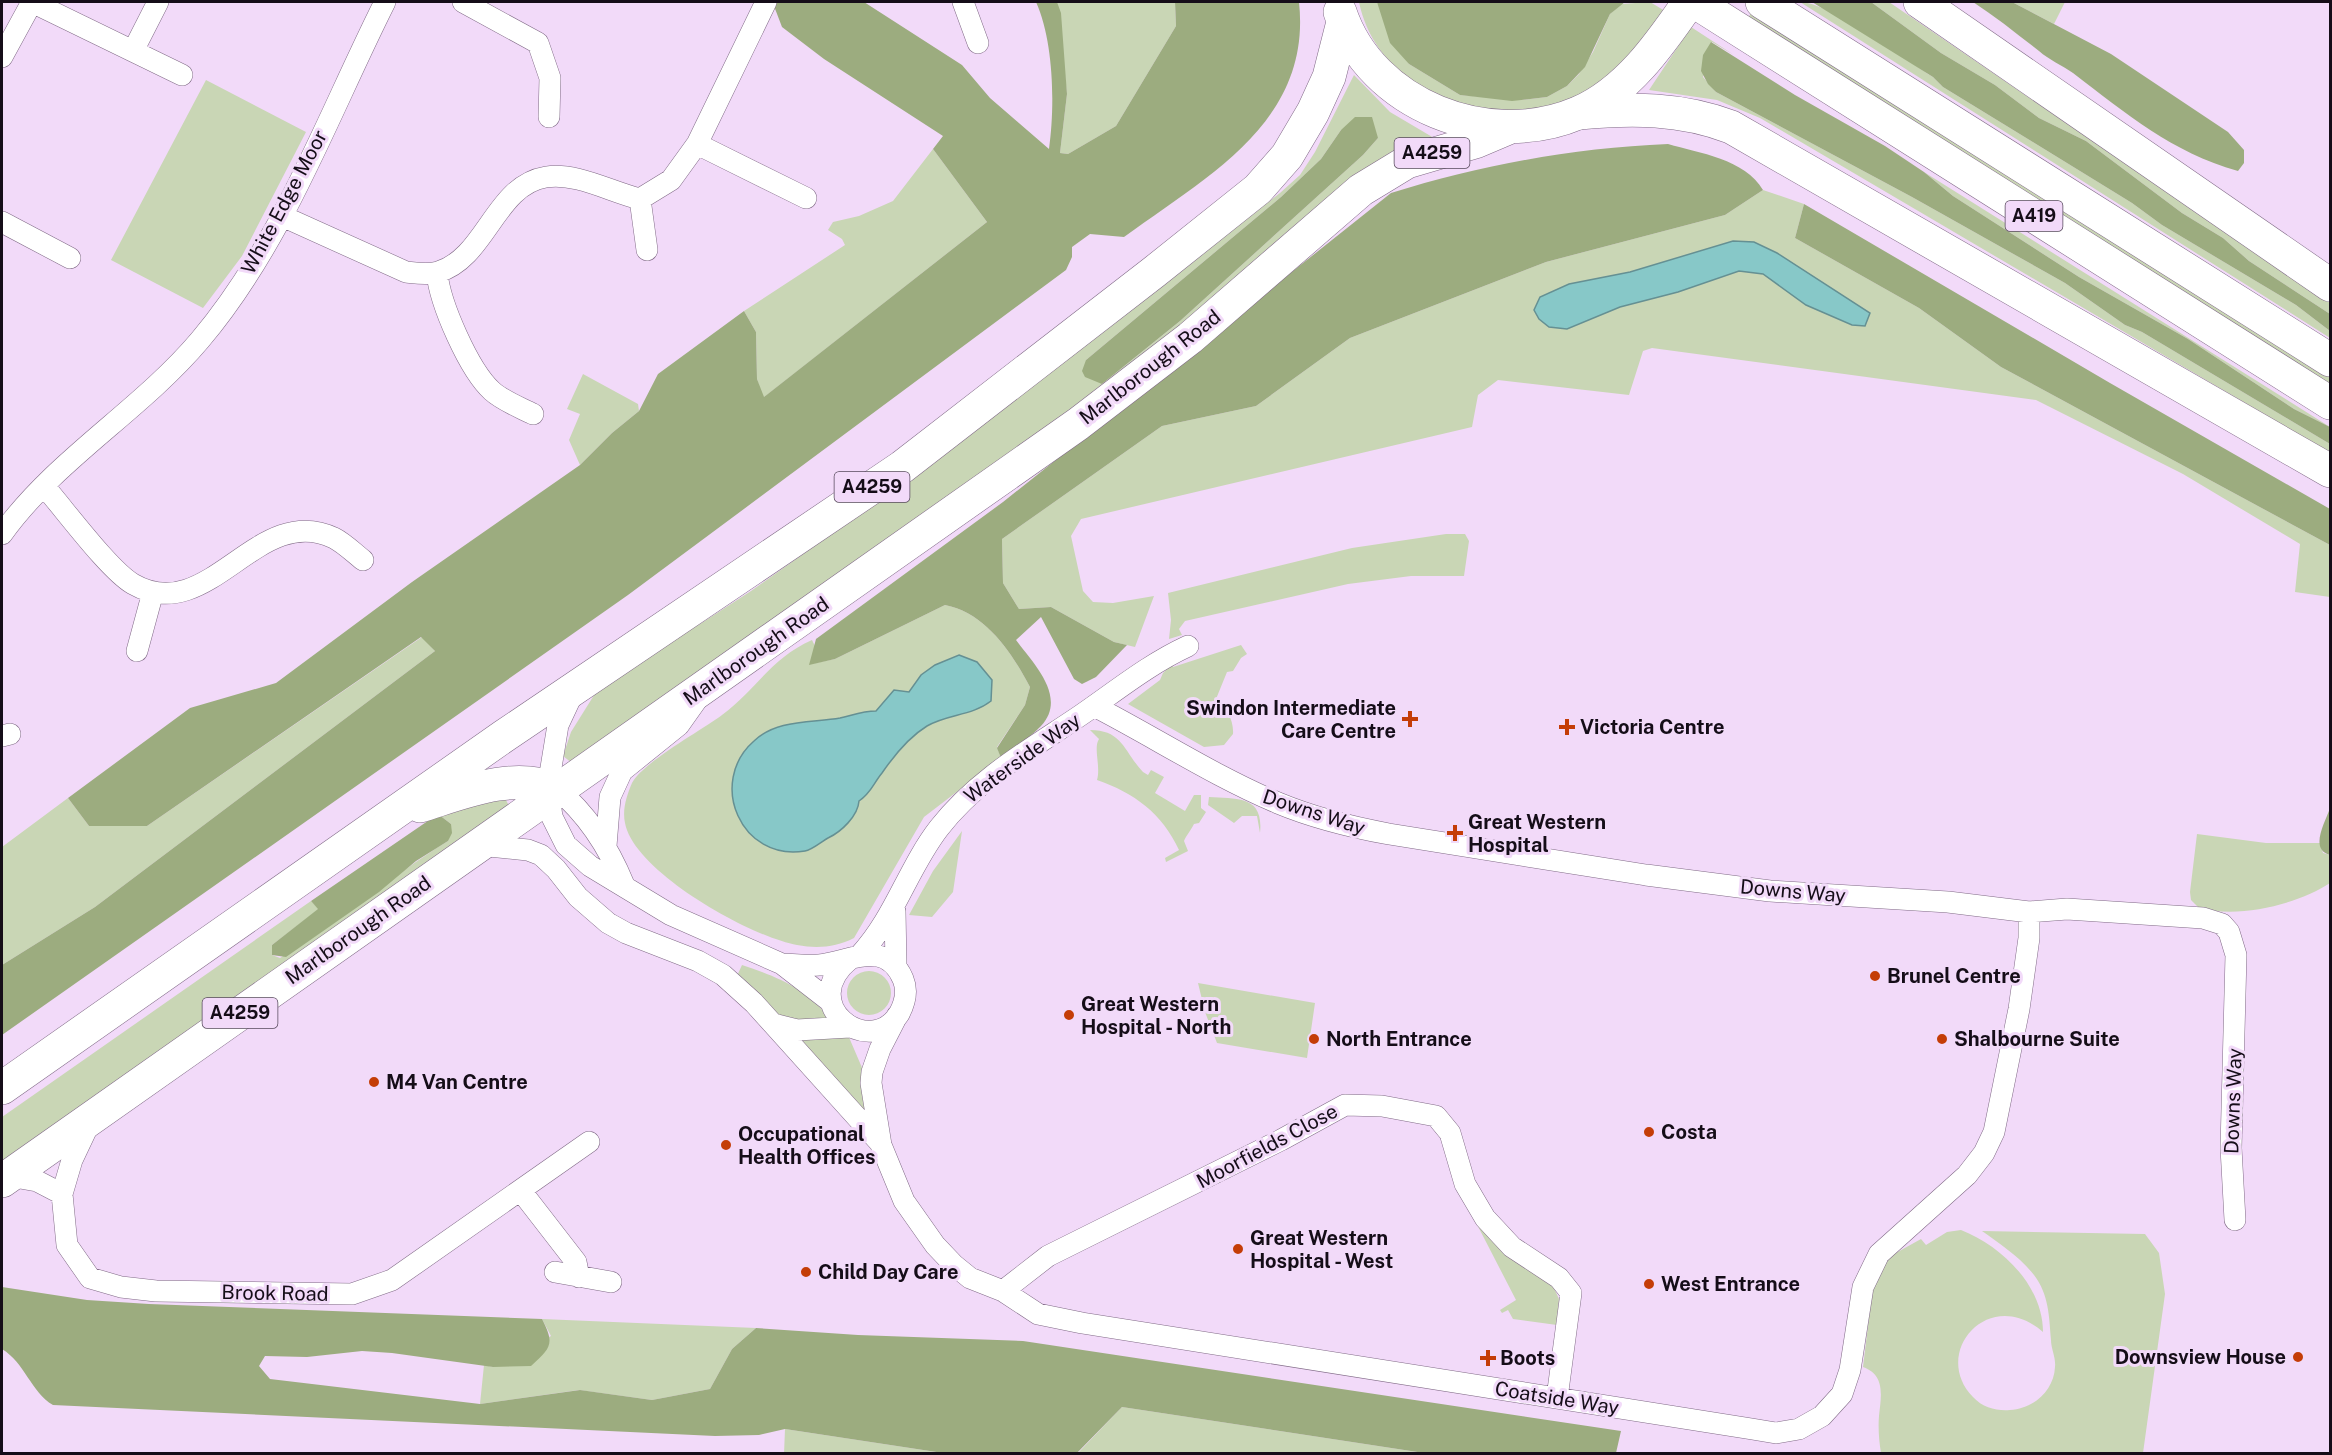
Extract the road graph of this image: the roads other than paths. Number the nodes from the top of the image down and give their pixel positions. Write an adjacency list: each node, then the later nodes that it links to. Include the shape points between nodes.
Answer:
1 (158, 2): 12 (street)
2 (385, 2): 21 (street, White Edge Moor)
3 (463, 2): 16 (street, via 538,43 550,78)
4 (766, 2): 18 (street)
5 (963, 2): 11 (street)
6 (1689, 2): 15 (main road, via 1644,63)
7 (1695, 2): 28 (main road, A419)
8 (1762, 2): 27 (main road, A419)
9 (1920, 2): 26 (main road)
10 (1340, 12): 17 (main road, via 1380,74 1413,101 1450,117); 37 (main road, A4259, via 1329,77 1314,112 1287,156 1257,189 902,467)
11 (978, 43)
12 (133, 51): 13 (street, via 32,2); 14 (street)
13 (2, 57)
14 (182, 75)
15 (1579, 113): 17 (main road); 30 (main road, via 1666,111 1731,127)
16 (549, 117)
17 (1508, 128): 38 (main road, Marlborough Road / A4259, via 1407,162 1361,190 1190,338 1078,424)
18 (698, 144): 19 (street); 20 (street, via 671,180)
19 (806, 198)
20 (640, 199): 23 (street); 25 (street, via 563,177 532,181 504,205 474,246 455,264)
21 (282, 216): 25 (street, via 406,272); 31 (street, White Edge Moor, via 253,266 200,340)
22 (2, 222): 24 (street)
23 (647, 250)
24 (70, 258)
25 (437, 273): 29 (street, via 440,297 477,374 498,396)
26 (2331, 285)
27 (2331, 360)
28 (2331, 403)
29 (533, 414)
30 (2331, 471)
31 (44, 486): 32 (street, White Edge Moor); 34 (street, via 123,577)
32 (2, 534)
33 (363, 560): 34 (street, via 335,539 306,531 290,532 251,550 202,585 166,595)
34 (153, 592): 36 (street)
35 (1188, 646): 39 (street, Waterside Way, via 1157,662)
36 (137, 651)
37 (578, 685): 40 (street, via 558,725); 41 (main road, A4259)
38 (705, 688): 40 (main road, Marlborough Road / A4259); 43 (street, via 679,725 622,771 610,797)
39 (1094, 706): 45 (street, Waterside Way, via 994,774 963,801 925,849); 46 (street, Downs Way, via 1248,790 1349,826 1717,884)
40 (551, 790): 41 (main road, via 513,780); 42 (main road, Marlborough Road / A4259); 43 (street, via 572,802); 44 (street, via 552,817 566,845 583,861)
41 (393, 815): 55 (main road, A4259)
42 (479, 845): 52 (street, via 541,855 597,915 626,933 716,970); 56 (main road, Marlborough Road / A4259)
43 (606, 846): 44 (street)
44 (624, 885): 48 (street, via 690,926)
45 (896, 904): 47 (street, Waterside Way, via 877,937); 49 (street, Waterside Way)
46 (2029, 912): 62 (street, Downs Way, via 2067,909 2203,918 2222,924 2229,932 2237,972 2231,1148); 67 (street, Coatside Way, via 2019,1009 1994,1132 1967,1175 1890,1242 1869,1270 1847,1382 1833,1406 1804,1427 1776,1432)
47 (855, 957): 48 (street, via 819,965); 49 (street, via 877,955); 50 (street, via 838,968 832,980)
48 (782, 964): 50 (street)
49 (896, 966): 51 (street, via 906,996)
50 (831, 1002): 53 (street, via 838,1018)
51 (897, 1016): 53 (street, via 878,1029); 54 (street, Coatside Way)
52 (773, 1024): 53 (street, via 797,1030); 58 (street)
53 (853, 1028): 54 (street, Coatside Way)
54 (872, 1072): 58 (street, Coatside Way, via 872,1099)
55 (2, 1088)
56 (91, 1119): 59 (main road, Marlborough Road / A4259); 61 (street, Brook Road)
57 (589, 1142): 60 (street, Brook Road)
58 (881, 1145): 66 (street, Coatside Way, via 897,1188 921,1228 970,1278)
59 (5, 1178): 61 (street, via 37,1181)
60 (521, 1191): 61 (street, Brook Road, via 392,1280 352,1294 156,1291 120,1287 90,1278 67,1245); 64 (street, via 576,1262)
61 (62, 1194)
62 (2235, 1220)
63 (555, 1272): 64 (street)
64 (579, 1276): 65 (street)
65 (611, 1282)
66 (1003, 1291): 67 (street, Coatside Way, via 1032,1311 1053,1318); 67 (street, Moorfields Close, via 1048,1256 1345,1105 1382,1106 1436,1116 1450,1133 1465,1184 1485,1218 1512,1247 1559,1278 1571,1293)
67 (1557, 1398)

